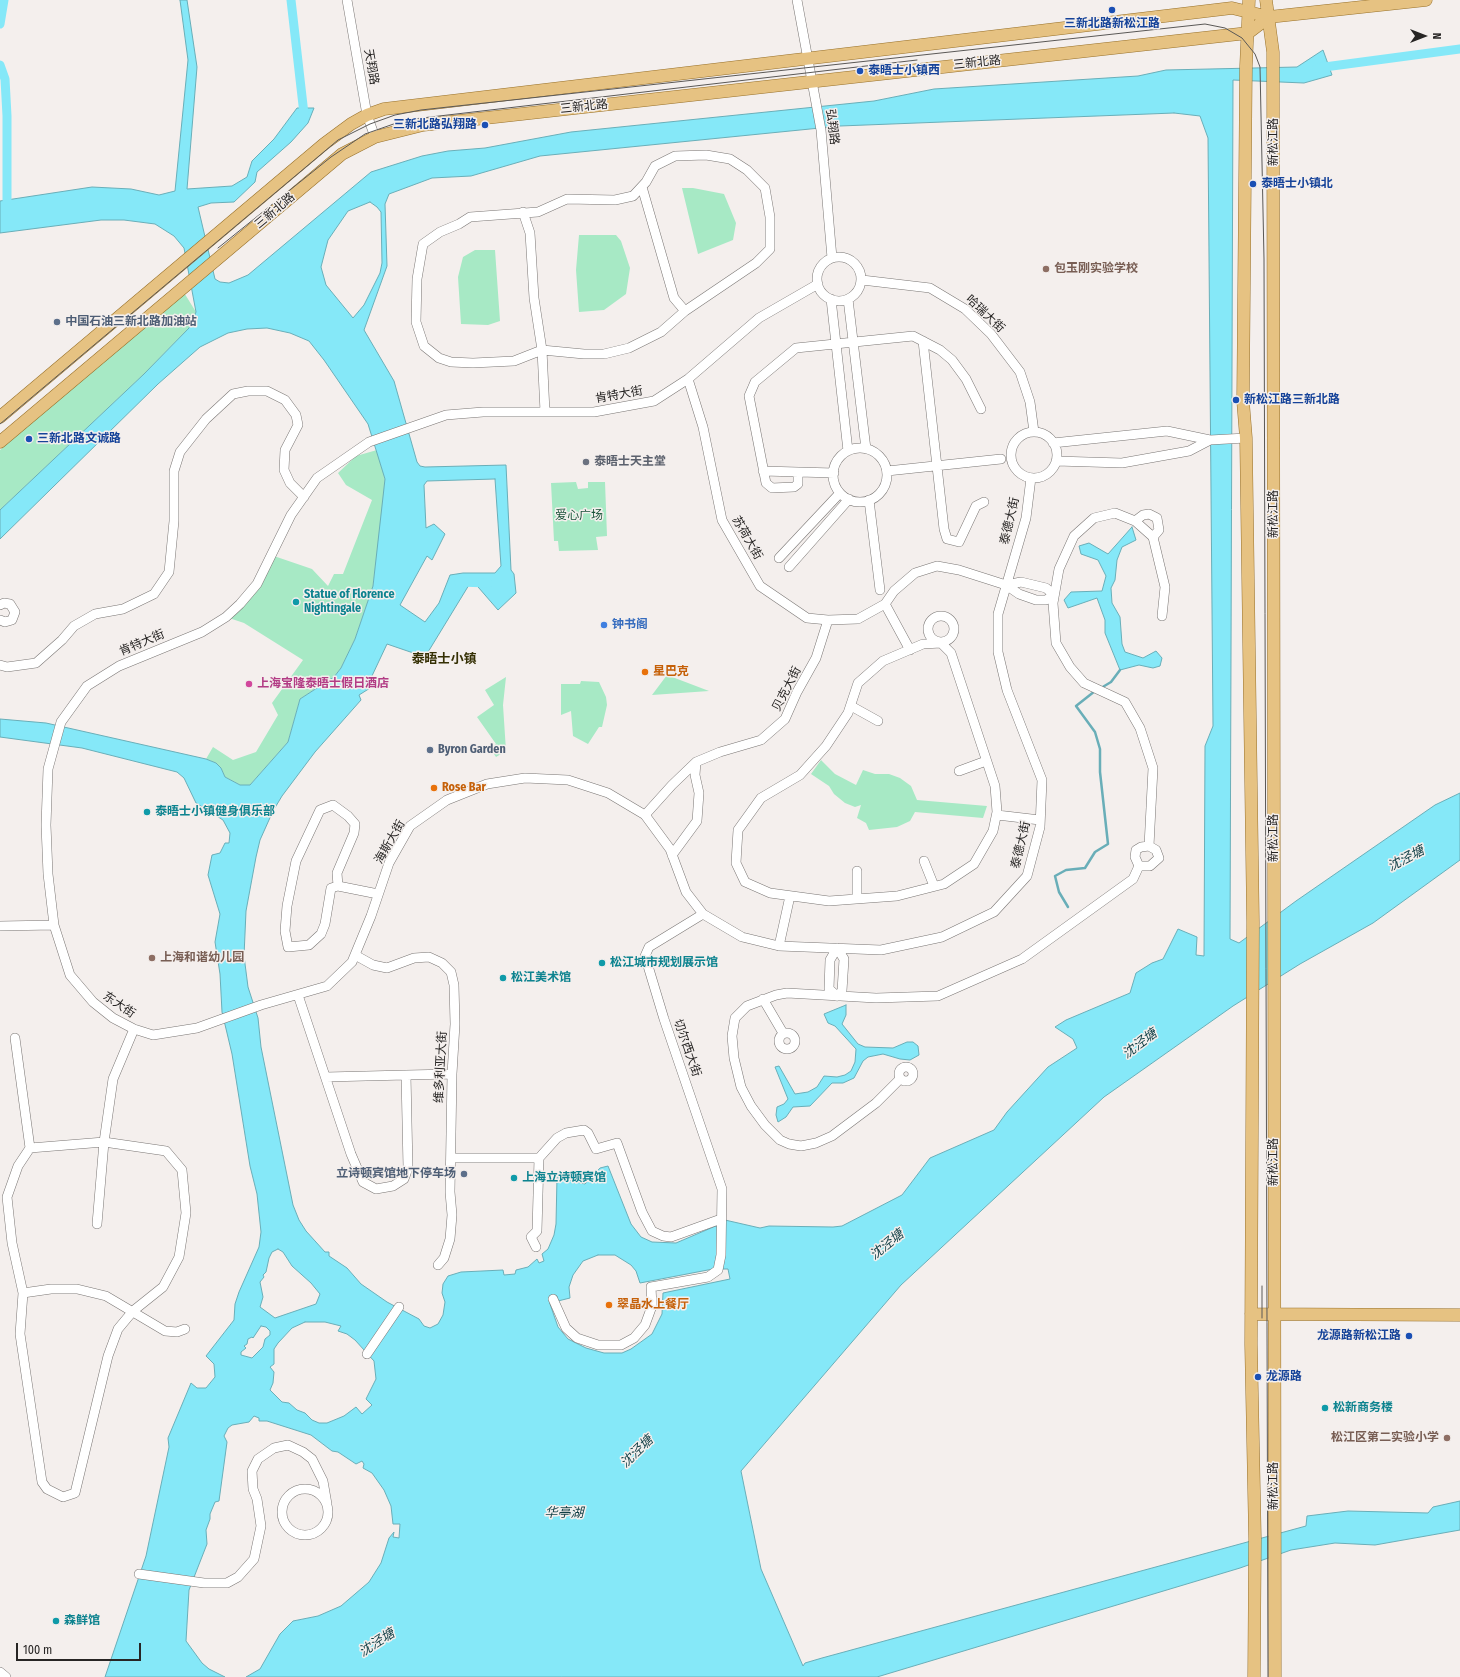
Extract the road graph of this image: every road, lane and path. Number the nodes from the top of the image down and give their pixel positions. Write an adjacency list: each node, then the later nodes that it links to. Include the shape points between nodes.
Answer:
1 (347, 0): 10 (street, 天翔路)
2 (798, 0): 8 (street, 弘翔路)
3 (1266, 0): 6 (main road, 新松江路)
4 (1426, 0): 6 (main road, 三新北路)
5 (1248, 5): 6 (main road, 三新北路); 7 (main road, 新松江路); 8 (main road, 三新北路)
6 (1269, 16): 7 (main road); 110 (main road, 新松江路, via 1273,64)
7 (1248, 33): 9 (main road, 三新北路); 29 (main road, 新松江路, via 1243,401)
8 (809, 58): 9 (street, 弘翔路); 10 (main road, 三新北路, via 384,109)
9 (813, 81): 11 (main road, 三新北路, via 423,125); 14 (street, 弘翔路, via 821,130)
10 (368, 115): 11 (street, 天翔路); 27 (main road, 三新北路, via 324,144)
11 (375, 137): 31 (main road, 三新北路, via 342,154)
12 (642, 187): 13 (street, via 633,196 615,200 567,200 538,212); 19 (street, via 674,298); 19 (street, via 655,166 675,156 706,155 730,159 747,170 765,188 770,217 770,249 756,263)
13 (523, 212): 23 (street, via 530,233 534,298); 23 (street, via 470,216 423,244 417,279 416,322 424,346 439,358 451,362 514,361)
14 (832, 258): 15 (street, via 853,261 861,272); 16 (street, via 822,265 817,278)
15 (862, 280): 18 (street, via 858,291); 28 (street, 哈瑞大街, via 930,288 965,309 991,334 1020,372 1030,402)
16 (818, 284): 17 (street); 24 (street, 肯特大街, via 759,318)
17 (831, 299): 18 (street); 22 (street)
18 (848, 299): 21 (street)
19 (685, 311): 23 (street, via 661,332 629,348 604,354)
20 (923, 341): 21 (street, via 906,336); 25 (street, via 952,360 966,379); 37 (street)
21 (853, 342): 22 (street); 33 (street)
22 (836, 344): 34 (street); 38 (street, via 796,348 755,382 749,396)
23 (542, 350): 26 (street)
24 (688, 379): 26 (street, 肯特大街, via 654,401 594,412); 59 (street, 苏荷大街, via 703,427 722,520 760,586 807,618)
25 (981, 409)
26 (545, 412): 44 (street, 肯特大街, via 446,415 412,426 369,442 317,478)
27 (0, 416)
28 (1034, 432): 32 (street, via 1043,434); 42 (street, via 1016,441 1011,458 1021,475)
29 (1246, 438): 30 (street); 109 (main road, 新松江路, via 1253,922)
30 (1210, 440): 32 (street, via 1167,430); 36 (street, via 1189,451 1122,463)
31 (0, 442)
32 (1053, 443): 36 (street, via 1056,448)
33 (866, 448): 34 (street); 39 (street, via 880,457)
34 (848, 451): 41 (street, via 838,460)
35 (1001, 459): 37 (street)
36 (1056, 461): 42 (street, via 1046,475)
37 (937, 466): 39 (street); 47 (street, via 947,539 959,542 976,506)
38 (762, 470): 40 (street); 40 (street, via 766,483 772,488 794,487 798,484)
39 (887, 471): 46 (street, via 883,489)
40 (798, 472): 41 (street)
41 (834, 473): 43 (street, via 834,480)
42 (1031, 478): 52 (street, 泰德大街, via 1026,518)
43 (840, 493): 45 (street); 50 (street)
44 (304, 497): 61 (street, via 290,483 284,470 285,450 298,425 296,415 285,400 267,391 232,394 206,419 180,452 174,470 174,521 169,572 154,594 123,609 95,614 74,626 36,662 7,667); 81 (street, 肯特大街, via 291,515 257,584 226,617 202,632 119,666 87,686 61,722 48,768 46,825)
45 (849, 499): 46 (street, via 862,502); 51 (street)
46 (869, 500): 53 (street)
47 (984, 502)
48 (1135, 521): 49 (street); 49 (street, via 1149,514 1157,518 1159,530); 54 (street, via 1115,513 1094,518 1074,536 1059,569)
49 (1153, 537): 57 (street, via 1165,587)
50 (779, 558)
51 (789, 567)
52 (1006, 584): 54 (street, via 1021,582 1046,588); 54 (street, via 1019,594 1036,600 1046,600); 55 (street, via 937,566 915,573); 69 (street, 泰德大街, via 998,614 998,652 1007,690 1042,780)
53 (880, 590)
54 (1054, 595): 70 (street, via 1056,643 1070,667 1084,683 1125,702 1140,728 1153,768)
55 (885, 604): 59 (street, 苏荷大街, via 858,619); 60 (street)
56 (0, 605): 58 (street, via 10,604 15,612 12,620)
57 (1162, 616)
58 (0, 620)
59 (828, 620): 65 (street, 贝克大街, via 816,658 785,719 761,740)
60 (910, 650): 62 (street, via 883,661 858,683); 64 (street, via 923,644 941,643 951,653)
61 (0, 665)
62 (851, 706): 63 (street); 78 (street, via 826,746 800,776 761,798 738,830 736,862 746,882 770,893)
63 (878, 721)
64 (986, 761): 66 (street); 68 (street, via 995,786)
65 (696, 762): 67 (street, 贝克大街, via 672,784); 71 (street, via 695,776 699,793 697,821)
66 (959, 771)
67 (645, 815): 71 (street, 海斯大街); 77 (street, 海斯大街, via 608,793 568,780 525,778 487,784 447,800 410,826 388,863)
68 (997, 815): 69 (street); 76 (street, via 993,830 974,864 944,884)
69 (1040, 820): 84 (street, 泰德大街, via 1027,876 994,912 942,937 881,950)
70 (1149, 846): 73 (street, via 1141,846 1136,850 1135,857); 73 (street, via 1156,850 1158,858 1150,866)
71 (672, 855): 80 (street, 海斯大街, via 686,892)
72 (924, 861): 76 (street)
73 (1139, 866): 87 (street, via 1133,879 1022,959 938,996)
74 (857, 871): 79 (street)
75 (338, 886): 75 (street, via 331,888 321,934 309,944 288,947 286,925 296,861 320,810 334,805 355,824 354,833 337,873); 77 (street)
76 (934, 886): 79 (street, via 897,896)
77 (378, 894): 85 (street, 海斯大街)
78 (790, 896): 79 (street, via 829,901); 83 (street)
79 (856, 899)
80 (703, 914): 83 (street, 泰德大街, via 742,937); 101 (street, 切尔西大街, via 649,947 645,956 722,1189)
81 (54, 925): 82 (street); 90 (street, 东大街, via 70,975 93,1002 113,1018)
82 (0, 926)
83 (779, 946): 84 (street, 泰德大街)
84 (837, 948): 87 (street, via 844,959 842,991); 87 (street, via 830,960 829,989)
85 (355, 955): 86 (street, 海斯大街, via 352,962 327,986); 93 (street, 维多利亚大街, via 373,965 387,968 414,958 429,957 442,963 451,972 454,984 455,1024)
86 (298, 995): 89 (street, 海斯大街); 95 (street)
87 (837, 996): 88 (street, via 787,993)
88 (763, 999): 91 (street); 96 (street, via 747,1006 735,1018 732,1036 734,1058 741,1087 751,1106 780,1140 801,1146 832,1136 876,1103)
89 (217, 1021): 90 (street, 东大街, via 197,1028 153,1035)
90 (134, 1029): 97 (street, via 113,1079)
91 (783, 1033)
92 (14, 1038): 98 (street)
93 (452, 1074): 94 (street); 99 (street, 维多利亚大街)
94 (406, 1075): 95 (street); 95 (street, via 408,1168 404,1179 393,1186 376,1189 363,1182 351,1154)
95 (326, 1077)
96 (900, 1079)
97 (104, 1142): 98 (street); 102 (street); 108 (street, via 166,1151 182,1170 186,1213 179,1257 163,1287)
98 (30, 1148): 105 (street, via 18,1166 7,1197 12,1243)
99 (451, 1158): 100 (street); 104 (street, 维多利亚大街, via 450,1239 444,1258)
100 (539, 1158): 101 (street, via 557,1138 566,1133 584,1130 596,1149 617,1143 642,1212 652,1231 671,1237); 103 (street, via 537,1231 532,1237)
101 (721, 1219): 106 (street, 切尔西大街, via 721,1255 718,1270 708,1277 651,1287 652,1306 644,1325 634,1338 621,1345 598,1344 577,1338 566,1328)
102 (97, 1224)
103 (536, 1247)
104 (438, 1265)
105 (23, 1293): 108 (street, via 51,1288 77,1289 106,1296); 108 (street, via 20,1334 42,1482 47,1489 63,1496 75,1493 108,1356 118,1329)
106 (553, 1299)
107 (399, 1307): 113 (street)
108 (133, 1311): 112 (street, via 165,1331 177,1332)
109 (1252, 1314): 110 (main road); 118 (main road, 新松江路)
110 (1274, 1314): 111 (main road); 119 (main road, 新松江路)
111 (1460, 1315)
112 (185, 1329)
113 (367, 1354)
114 (327, 1504): 114 (street, via 328,1518 324,1525 312,1534 305,1535 291,1530 283,1517 284,1502 302,1488 317,1492); 115 (street, via 322,1481 312,1459 288,1445 268,1451 258,1459 252,1471 261,1526 254,1559 238,1577 227,1582 192,1582)
115 (139, 1574)
116 (0, 1672): 117 (street)
117 (6, 1677)
118 (1254, 1677)
119 (1275, 1677)

